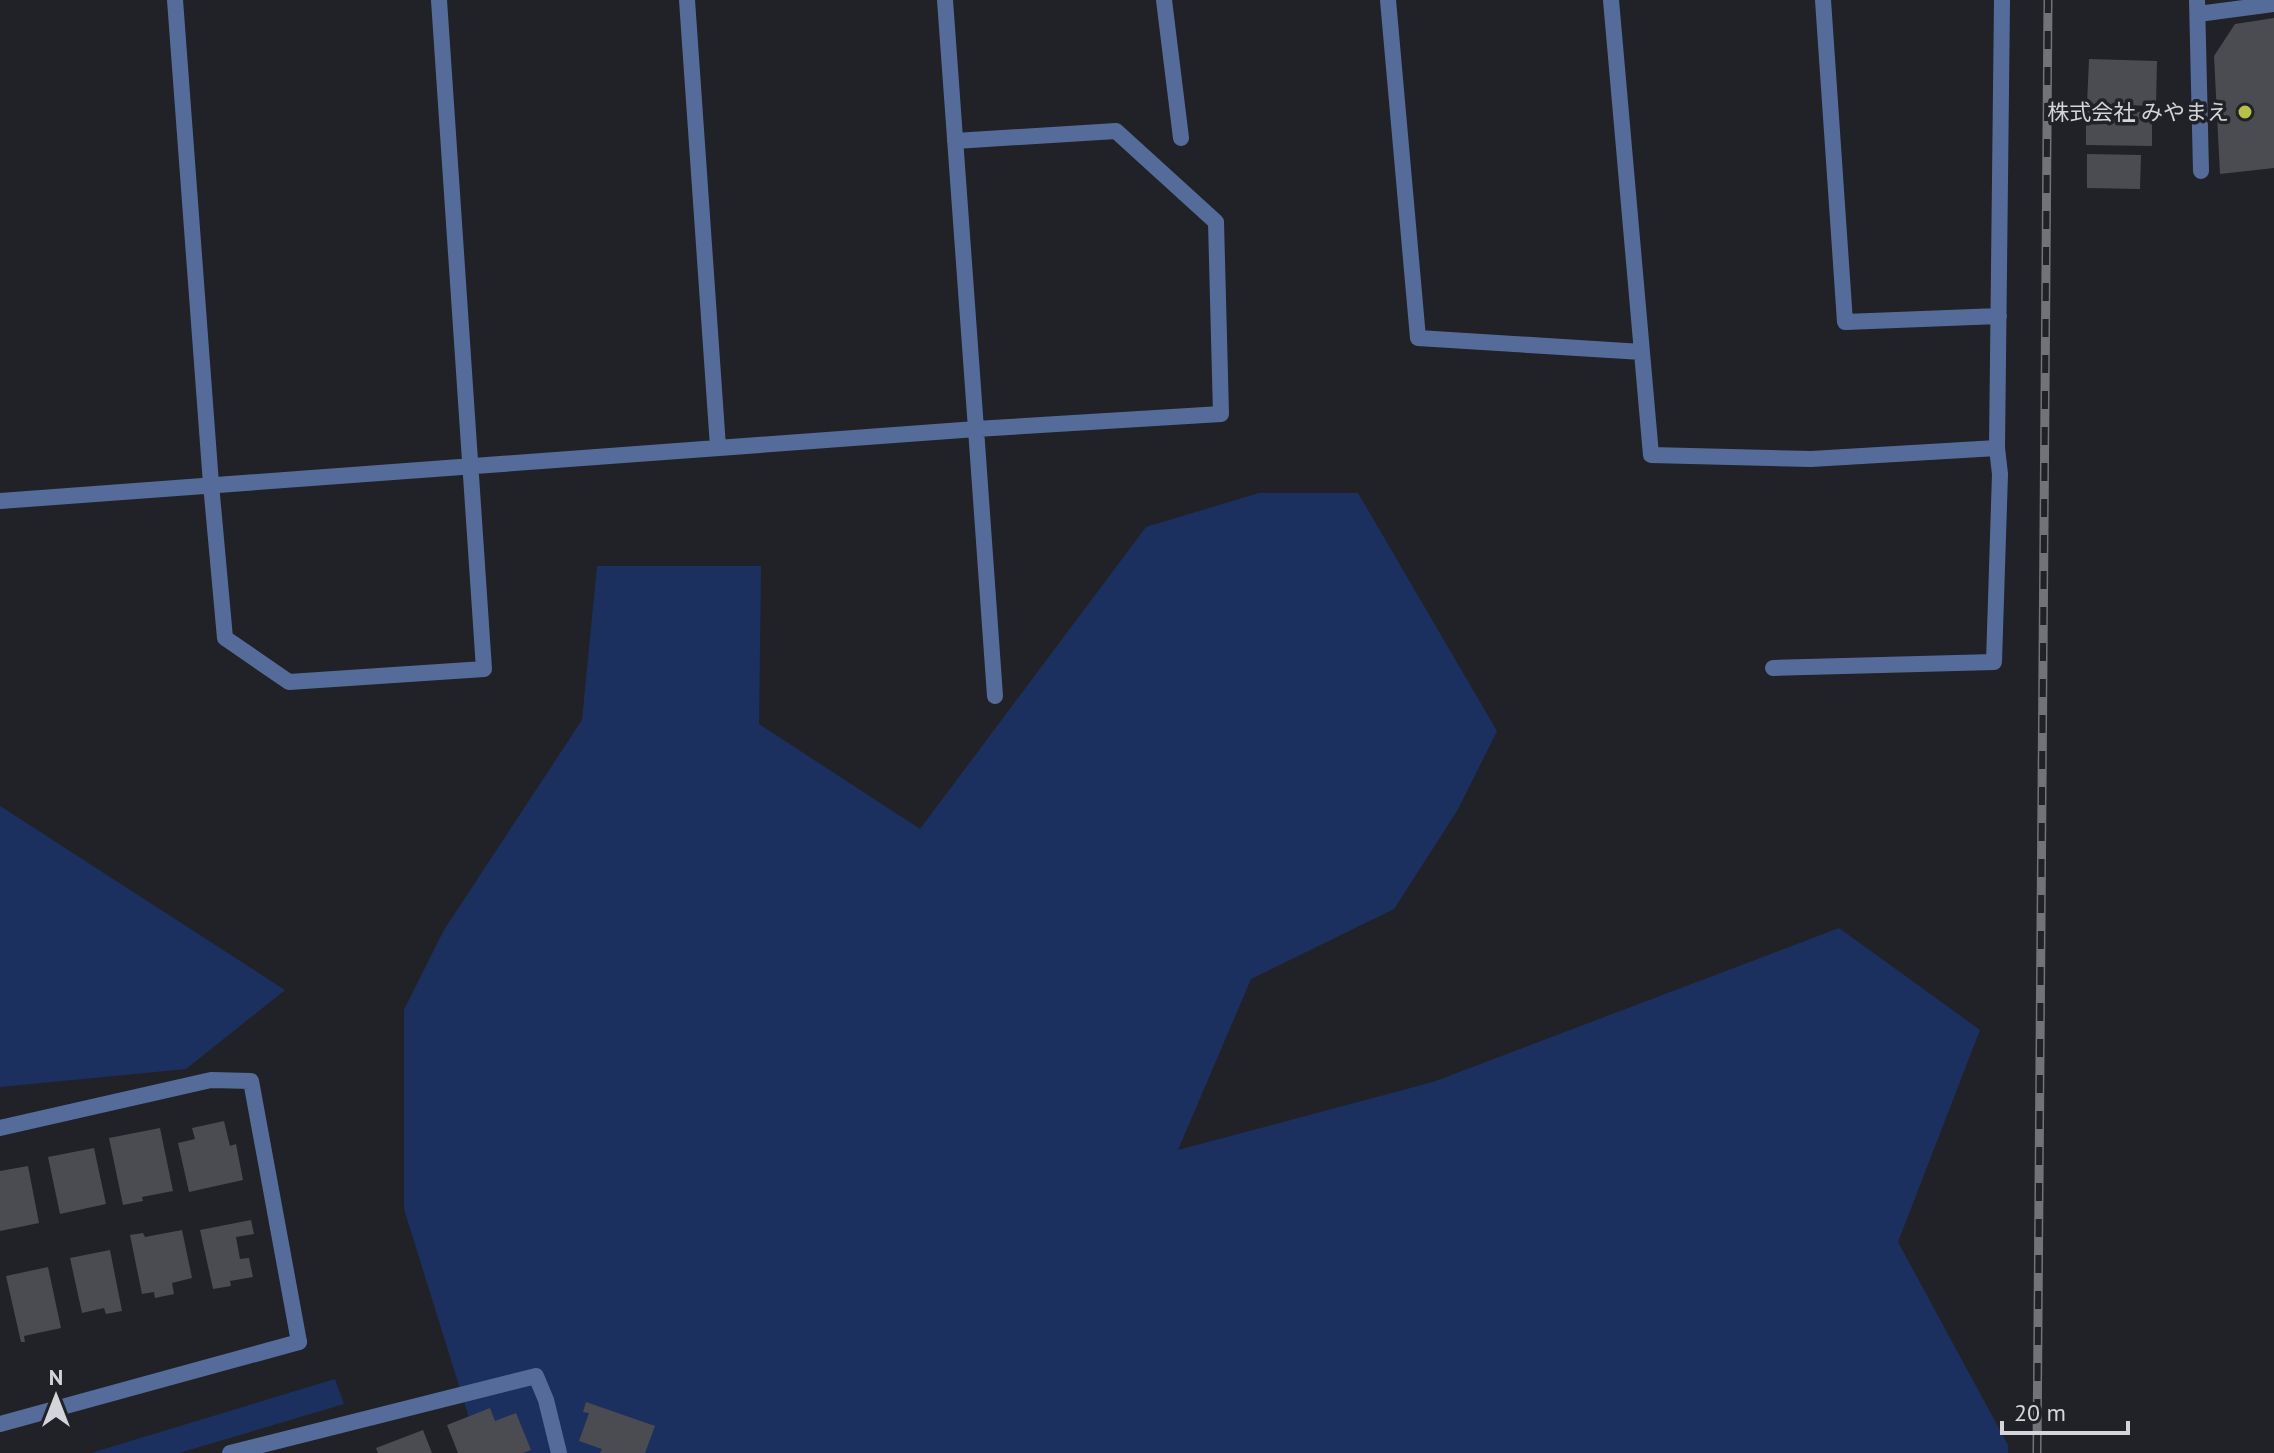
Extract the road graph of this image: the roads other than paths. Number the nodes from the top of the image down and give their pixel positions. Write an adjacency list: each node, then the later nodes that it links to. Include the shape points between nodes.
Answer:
1 (175, 0): 21 (street)
2 (439, 0): 20 (street)
3 (687, 0): 18 (street)
4 (945, 0): 13 (street)
5 (1164, 0): 12 (street)
6 (1388, 0): 16 (street, via 1418,338)
7 (1611, 0): 16 (street)
8 (1823, 0): 15 (street, via 1845,322)
9 (2002, 0): 15 (street)
10 (2274, 4): 11 (street)
11 (2198, 7): 14 (street)
12 (1181, 138)
13 (955, 141): 17 (street); 17 (street, via 1116,131 1216,222 1221,414)
14 (2201, 171)
15 (1999, 316): 19 (street)
16 (1642, 352): 19 (street, via 1651,455 1811,459)
17 (976, 429): 18 (street); 24 (street)
18 (718, 447): 20 (street)
19 (1997, 448): 23 (street, via 1994,662)
20 (470, 465): 21 (street); 21 (street, via 484,669 289,682 225,638)
21 (211, 484): 22 (street)
22 (0, 501)
23 (1773, 668)
24 (995, 696)
25 (0, 1128): 26 (street, via 211,1080 251,1081 299,1342)
26 (0, 1424)
27 (230, 1453): 28 (street, via 536,1376)
28 (559, 1453)

